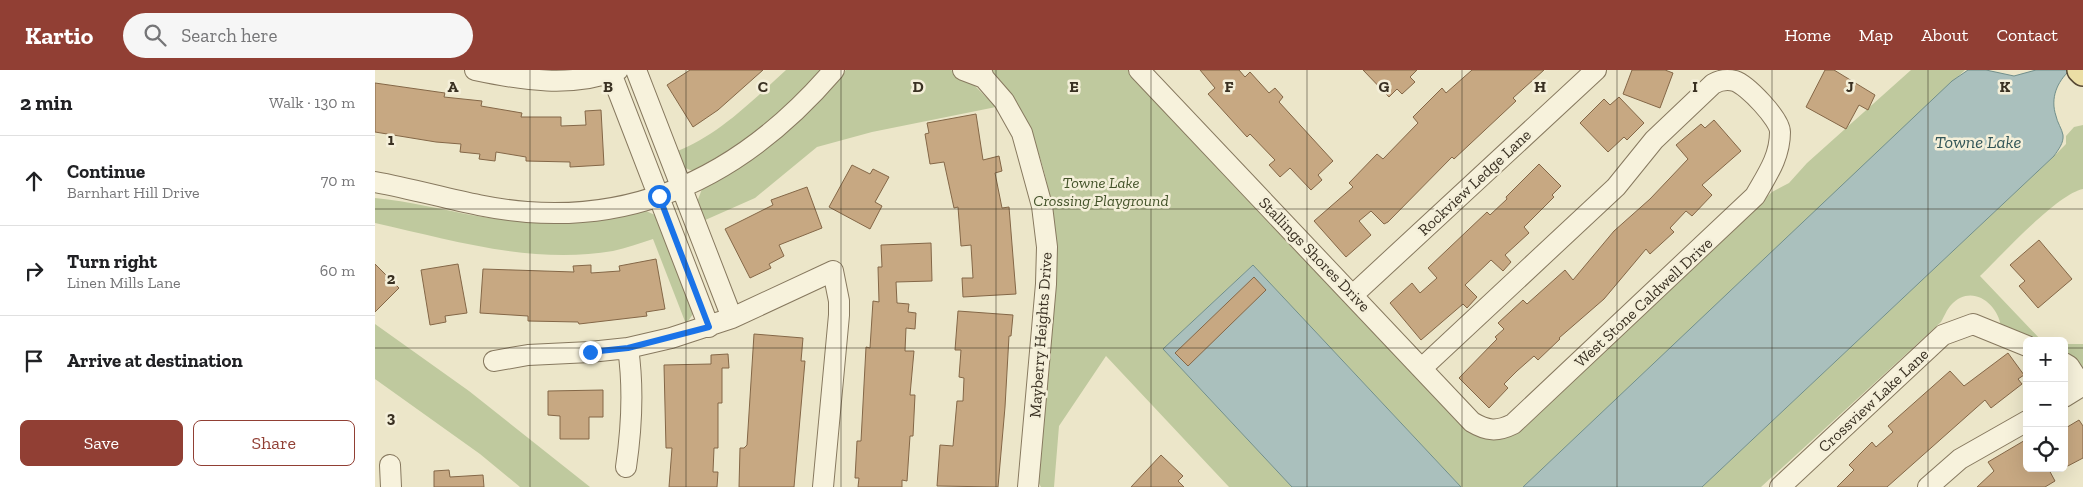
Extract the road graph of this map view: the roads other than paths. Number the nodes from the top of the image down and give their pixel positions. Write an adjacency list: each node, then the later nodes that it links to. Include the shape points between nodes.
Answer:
1 (475, 70): 8 (street, via 539,81 573,80)
2 (636, 70): 12 (street)
3 (834, 70): 12 (street, via 810,98 747,152)
4 (963, 70): 10 (street, Mayberry Heights Drive)
5 (1139, 70): 14 (street, Stallings Shores Drive)
6 (1596, 70): 14 (street, Rockview Ledge Lane)
7 (2080, 70): 9 (main road)
8 (615, 71): 13 (street)
9 (2083, 73)
10 (983, 74): 29 (street, Mayberry Heights Drive, via 1021,133 1043,206 1046,284)
11 (375, 182): 13 (street, via 483,206 559,214 629,205)
12 (682, 188): 13 (street); 15 (street)
13 (659, 196): 16 (street)
14 (1354, 294): 20 (street, Stallings Shores Drive)
15 (732, 318): 16 (street); 28 (street, via 833,271 839,315)
16 (709, 327): 18 (street)
17 (2023, 344): 30 (street, Crossview Lake Lane, via 1973,324 1935,340)
18 (628, 348): 19 (street, via 528,355); 26 (street, via 633,396)
19 (494, 361)
20 (1422, 368): 24 (street, Stallings Shores Drive, via 1473,422); 24 (street, West Stone Caldwell Drive, via 1616,186 1654,140 1717,81 1730,80 1744,86 1776,121 1780,132 1777,158 1755,196 1513,424)
21 (2068, 368): 22 (street, via 2082,386)
22 (2068, 395)
23 (2023, 422): 31 (street, via 1960,459)
24 (1494, 430)
25 (390, 465): 27 (street)
26 (627, 467)
27 (391, 487)
28 (823, 487)
29 (1027, 487)
30 (1780, 487)
31 (1928, 487)

